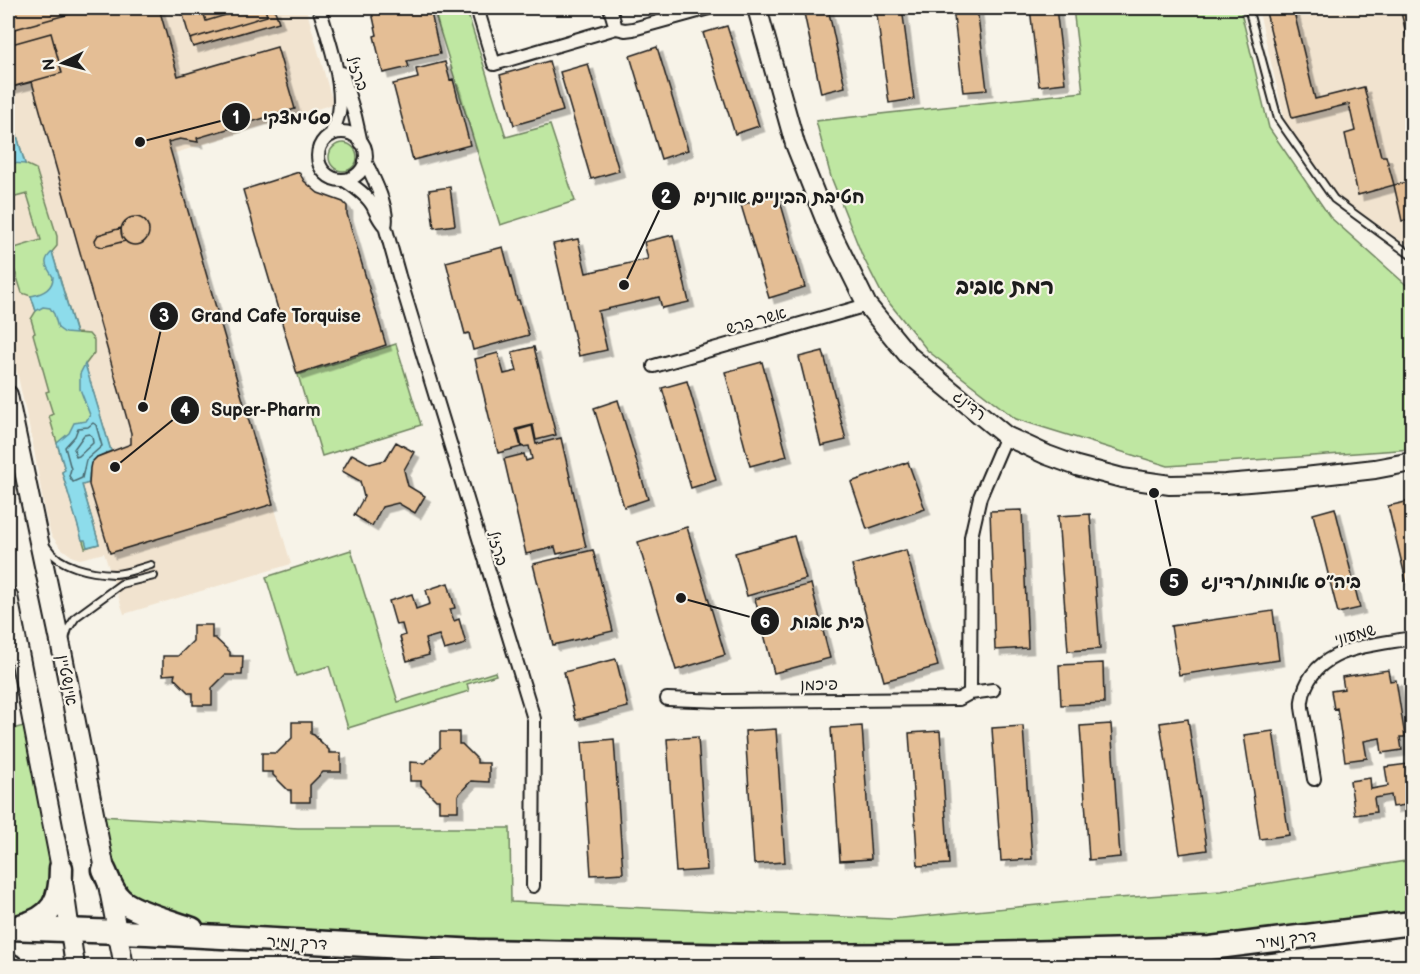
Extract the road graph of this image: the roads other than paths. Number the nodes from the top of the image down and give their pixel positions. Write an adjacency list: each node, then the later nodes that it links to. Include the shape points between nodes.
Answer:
1 (319, 8): 8 (street, ברזיל)
2 (477, 8): 7 (street, via 494,64)
3 (610, 8): 7 (street)
4 (709, 8): 7 (street, via 633,29)
5 (757, 8): 15 (street, רדינג, via 795,144 827,224)
6 (1248, 8): 14 (lane, via 1278,119 1334,199)
7 (616, 28)
8 (332, 50): 9 (street, ברזיל, via 340,102); 10 (street, ברזיל)
9 (331, 135): 10 (street, via 344,132); 12 (street, via 319,150 320,165 329,177)
10 (361, 143): 11 (street)
11 (365, 161): 12 (street, via 358,174); 13 (street, ברזיל, via 375,181 387,220)
12 (344, 180): 13 (street, ברזיל, via 372,204)
13 (385, 226): 32 (street, ברזיל, via 534,719)
14 (1413, 256)
15 (867, 305): 16 (street, אשר ברש); 18 (street, רדינג, via 908,355)
16 (654, 366)
17 (8, 395): 20 (street, אינשטיין)
18 (1006, 436): 19 (street, רדינג, via 1077,466 1170,485 1296,478); 27 (street, via 980,497 970,537)
19 (1413, 462)
20 (36, 528): 21 (lane, via 52,556 78,568 116,574); 25 (street, אינשטיין)
21 (151, 565)
22 (154, 576): 25 (lane, via 121,584 76,617)
23 (8, 596): 30 (street)
24 (1413, 638): 29 (street, שמעוני, via 1337,655 1322,662 1309,679 1302,702)
25 (62, 651): 31 (street, אינשטיין)
26 (993, 690): 27 (street, פיכמן)
27 (970, 693): 28 (street, פיכמן, via 959,699)
28 (666, 699)
29 (1314, 779)
30 (61, 868): 34 (highway, via 53,908 38,920); 35 (street)
31 (104, 870): 36 (street, אינשטיין); 37 (highway, via 122,901)
32 (533, 886)
33 (1413, 923): 37 (highway, דרך נמיר, via 1210,948 934,955 477,951)
34 (8, 928): 35 (highway, דרך נמיר)
35 (70, 931): 36 (highway, דרך נמיר); 38 (street)
36 (117, 932): 37 (highway, דרך נמיר); 39 (street, אינשטיין)
37 (216, 938)
38 (75, 966)
39 (124, 966)

